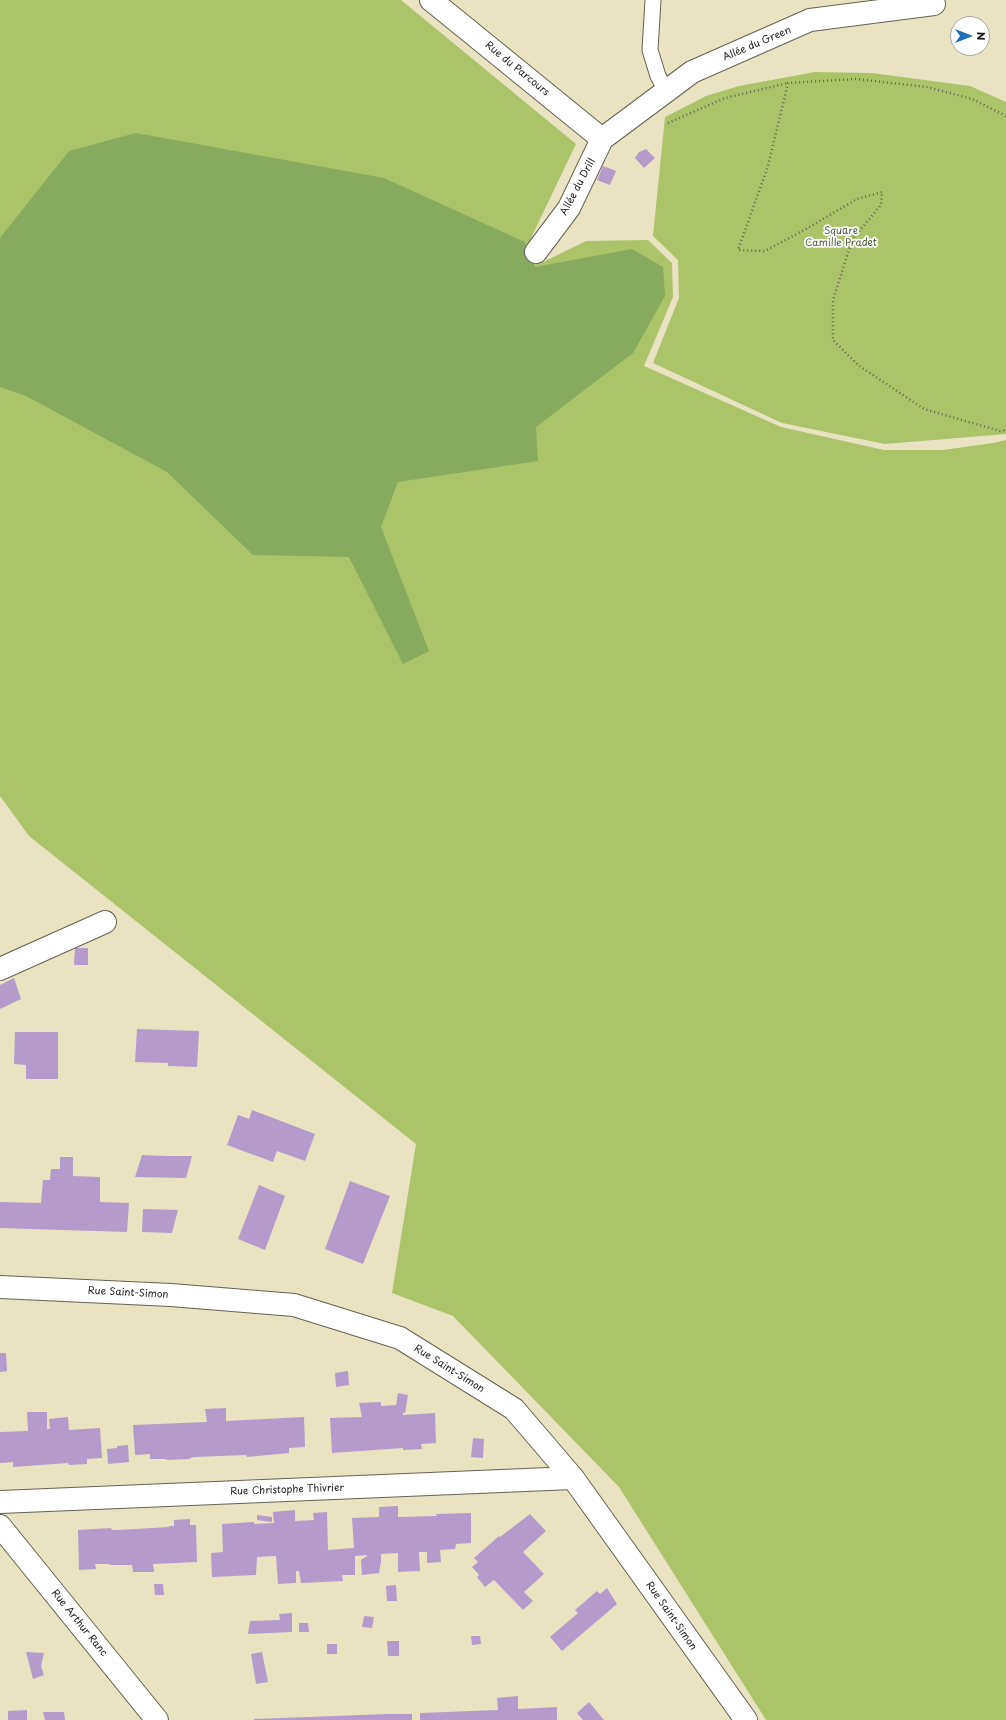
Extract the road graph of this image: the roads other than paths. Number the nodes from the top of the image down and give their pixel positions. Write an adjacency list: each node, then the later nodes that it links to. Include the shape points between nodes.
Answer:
1 (431, 0): 5 (street, Rue du Parcours)
2 (653, 0): 4 (lane, via 650,50)
3 (934, 4): 4 (street, Allée du Green, via 810,20 692,72)
4 (666, 91): 5 (street, Allée du Green)
5 (602, 139): 6 (street, Allée du Drill, via 569,208)
6 (536, 252)
7 (105, 922): 8 (street)
8 (0, 969)
9 (0, 1286): 10 (street, Rue Saint-Simon, via 171,1294 294,1304 400,1338 514,1409)
10 (573, 1478): 11 (street, Rue Christophe Thivrier); 14 (street, Rue Saint-Simon)
11 (0, 1502)
12 (0, 1526): 13 (street, Rue Arthur Ranc)
13 (157, 1720)
14 (746, 1720)

